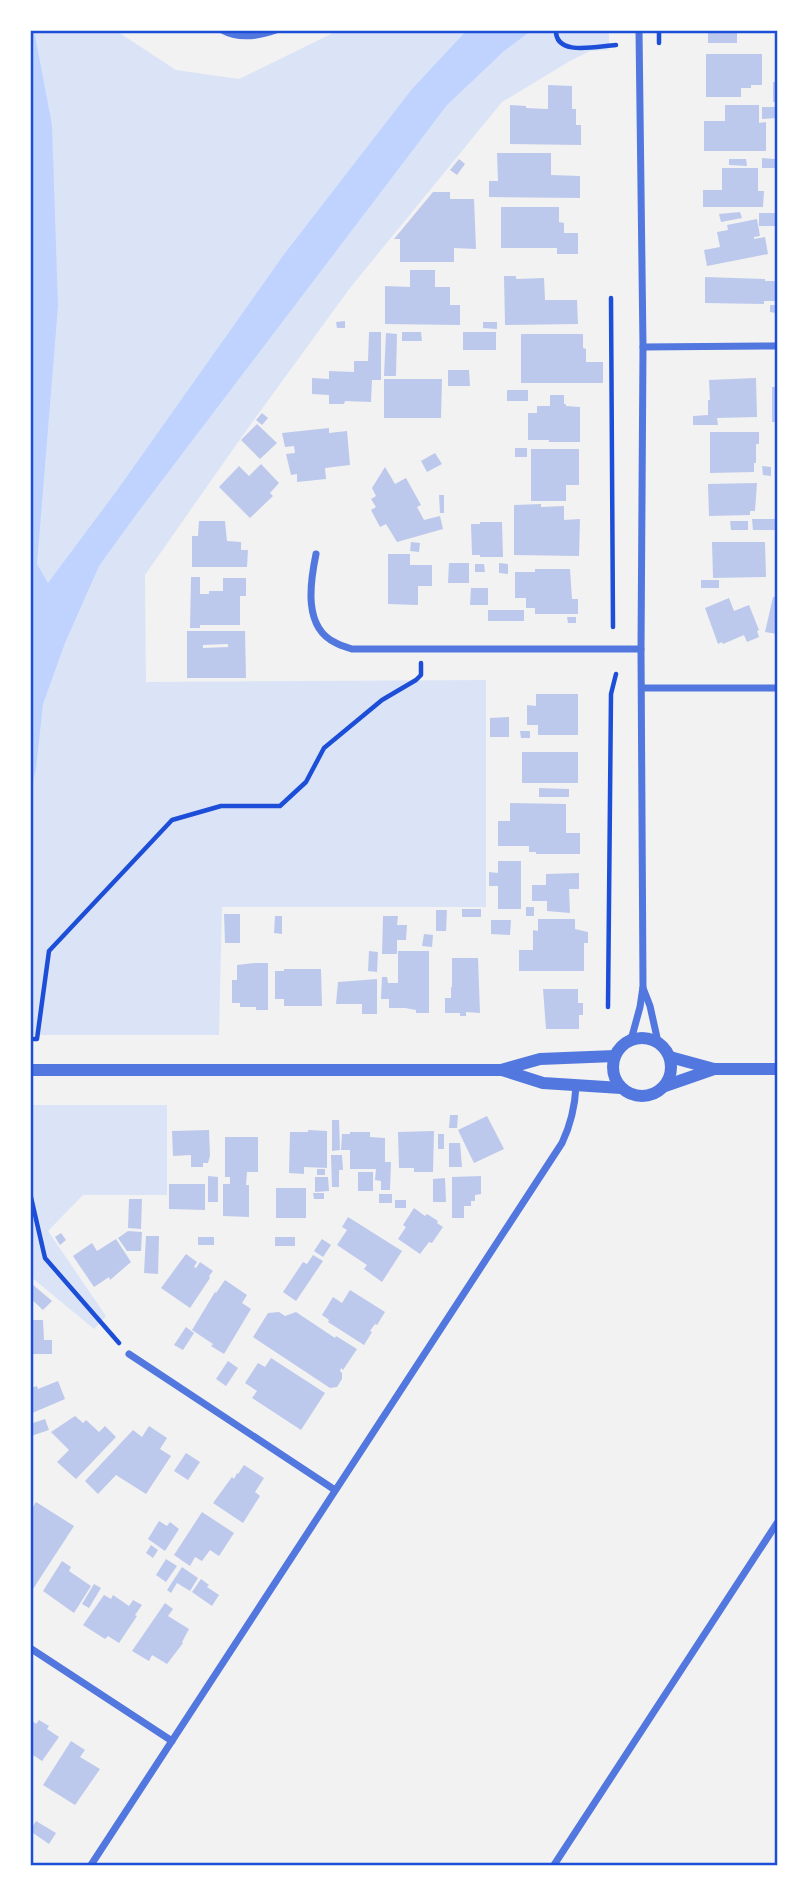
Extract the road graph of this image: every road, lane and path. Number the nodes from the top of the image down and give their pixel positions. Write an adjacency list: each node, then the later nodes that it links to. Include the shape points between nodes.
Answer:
1 (222, 30): 2 (street, via 246,36)
2 (275, 30)
3 (556, 30): 7 (path, via 564,46)
4 (639, 30): 10 (street)
5 (659, 30): 6 (path)
6 (659, 43)
7 (616, 46)
8 (611, 298): 12 (path)
9 (777, 346): 10 (street)
10 (643, 347): 14 (street)
11 (316, 554): 13 (street, via 311,594 314,617 322,632 352,649)
12 (613, 627)
13 (422, 648): 14 (street); 20 (path, via 421,675 324,748 306,782 280,806 221,806 172,820 49,951 37,1039)
14 (641, 649): 16 (street)
15 (616, 674): 19 (path, via 611,694)
16 (642, 688): 17 (street); 18 (street)
17 (777, 688)
18 (643, 987): 21 (street); 22 (street)
19 (608, 1007)
20 (30, 1039)
21 (631, 1040): 22 (street); 23 (street)
22 (658, 1042): 24 (street)
23 (615, 1056): 28 (street, via 540,1059); 31 (street, via 613,1071)
24 (670, 1057): 25 (street); 30 (street, via 672,1067)
25 (715, 1069): 26 (street); 30 (street)
26 (777, 1069)
27 (30, 1070): 28 (street)
28 (501, 1070): 29 (street, via 543,1083)
29 (576, 1086): 31 (street); 34 (street, via 571,1125 562,1143)
30 (665, 1086): 31 (street, via 649,1096)
31 (621, 1088)
32 (30, 1193): 33 (path, via 45,1258)
33 (129, 1354): 34 (street)
34 (335, 1490): 37 (street)
35 (777, 1523): 39 (street)
36 (30, 1648): 37 (street)
37 (172, 1741): 38 (street)
38 (91, 1865)
39 (554, 1865)

